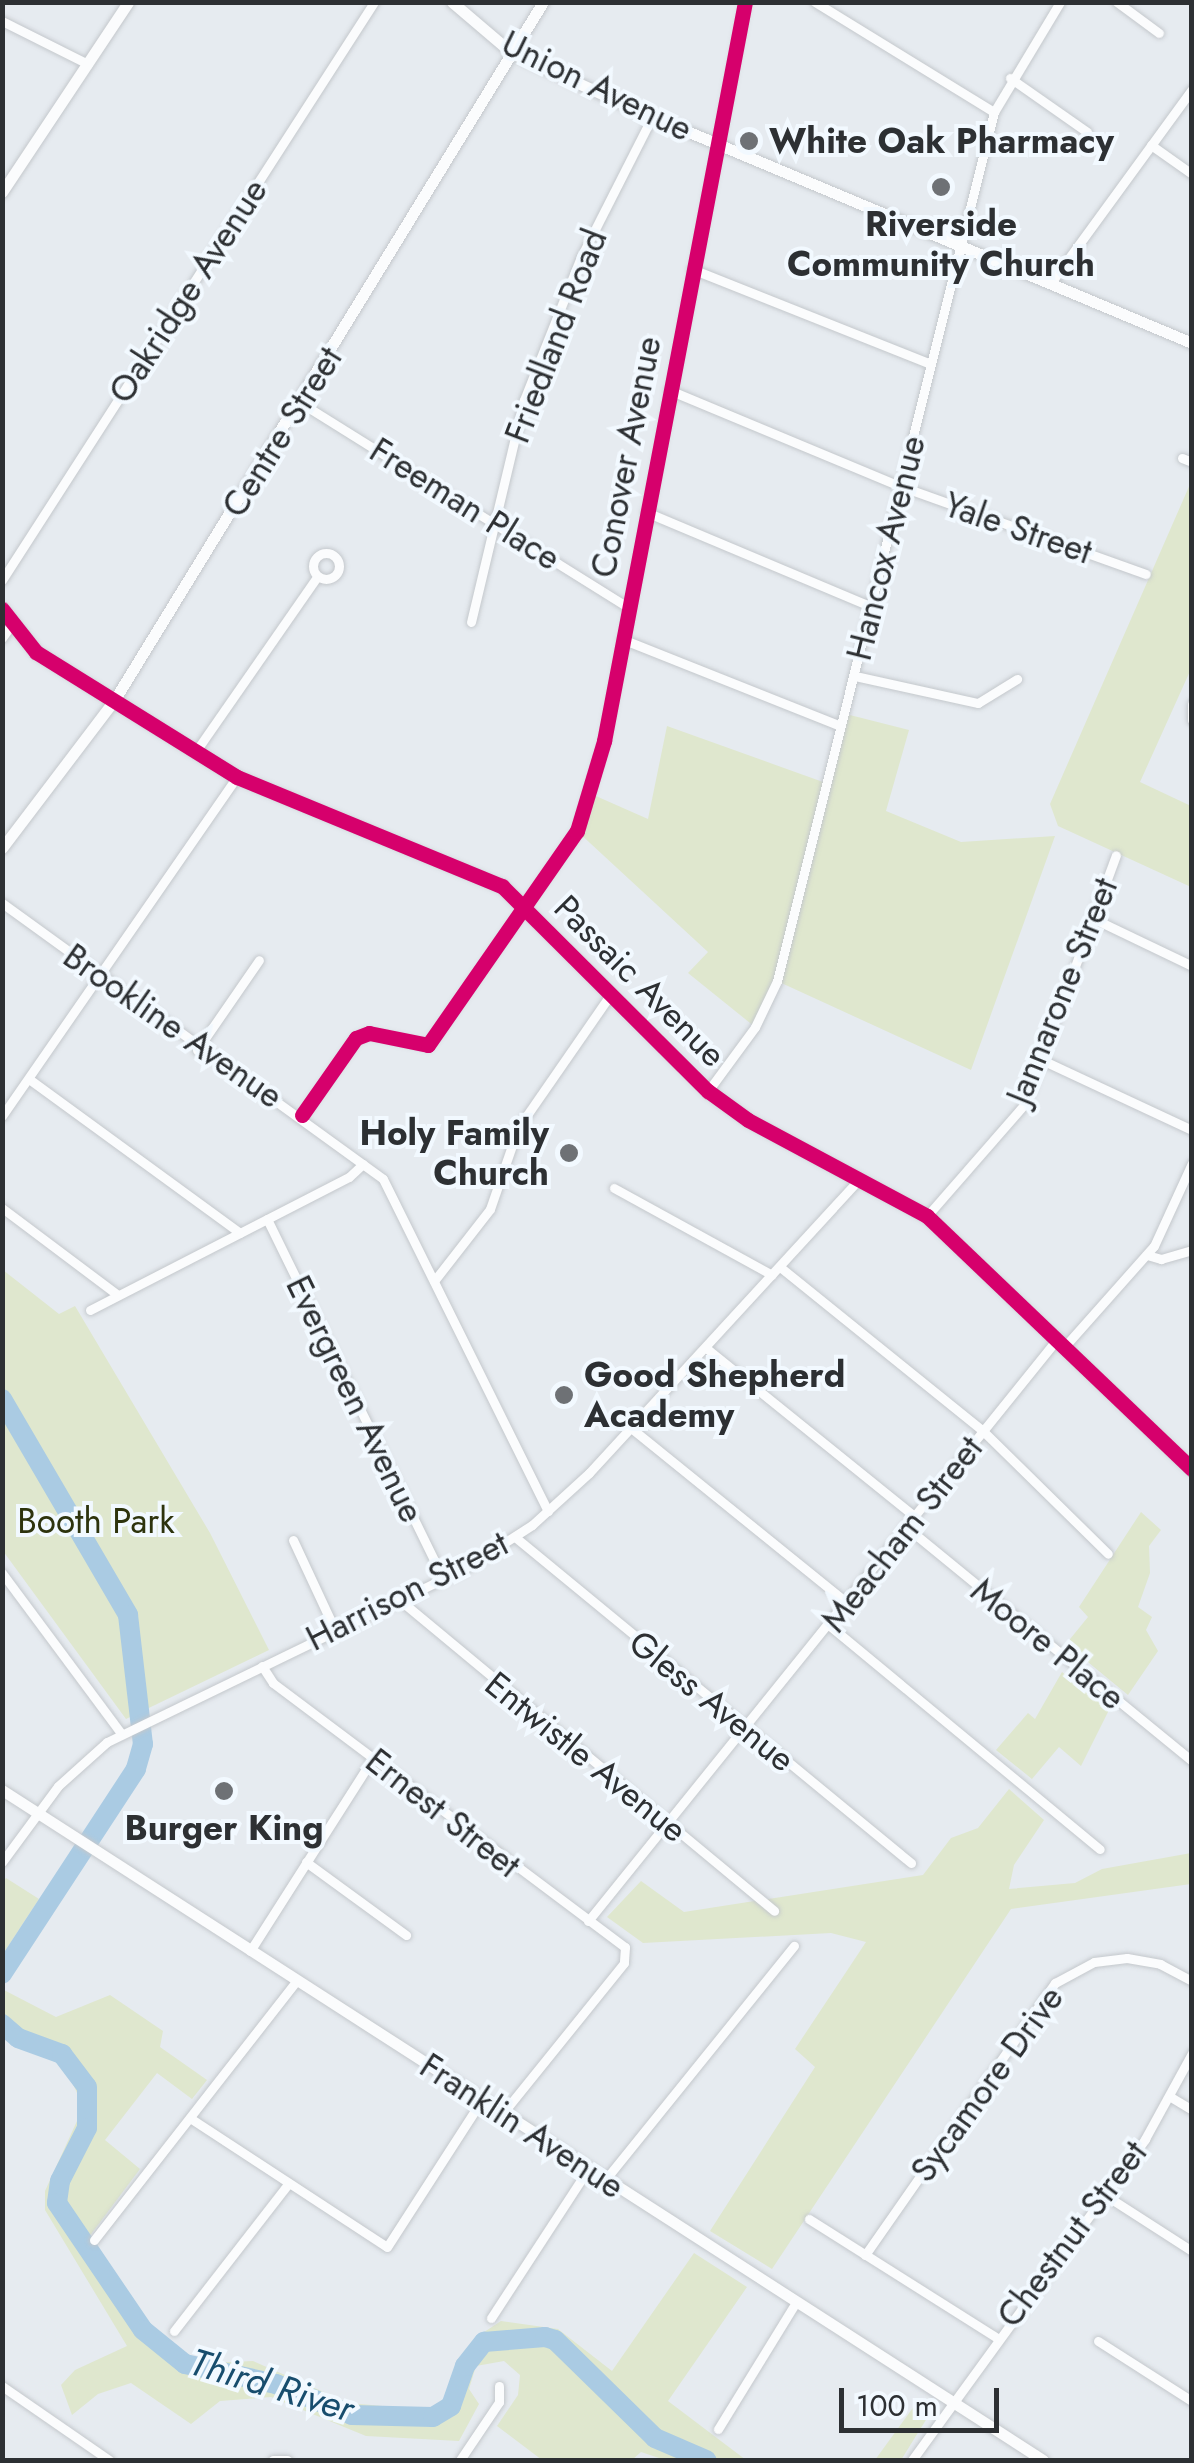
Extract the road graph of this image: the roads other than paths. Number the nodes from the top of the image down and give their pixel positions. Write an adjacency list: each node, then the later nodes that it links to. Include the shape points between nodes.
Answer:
1 (128, 2): 12 (street)
2 (374, 2): 34 (street, Oakridge Avenue)
3 (452, 2): 11 (street, Union Avenue)
4 (543, 2): 11 (street, Centre Street)
5 (745, 2): 18 (street, Conover Avenue)
6 (815, 2): 15 (street)
7 (1060, 2): 13 (street, Hancox Avenue)
8 (1117, 2): 10 (street)
9 (2, 22): 12 (street)
10 (1159, 33)
11 (512, 53): 16 (street, Union Avenue); 28 (street, Centre Street)
12 (88, 64): 21 (street)
13 (1010, 78): 15 (street, Hancox Avenue); 17 (street)
14 (1192, 89): 19 (street)
15 (994, 112): 22 (street, Hancox Avenue)
16 (652, 116): 18 (street, Union Avenue); 31 (street, Friedland Road, via 581,257 524,400)
17 (1088, 132)
18 (718, 143): 22 (street, Union Avenue); 23 (street, Conover Avenue)
19 (1152, 145): 20 (street); 24 (street)
20 (1192, 174)
21 (2, 192)
22 (961, 248): 24 (street, Union Avenue); 26 (street, Hancox Avenue)
23 (692, 269): 26 (street); 27 (street, Conover Avenue)
24 (1050, 284): 25 (street, Union Avenue)
25 (1192, 343)
26 (931, 364): 29 (street, Hancox Avenue)
27 (669, 390): 29 (street, Yale Street); 30 (street, Conover Avenue)
28 (301, 403): 31 (street, Freeman Place); 44 (street, Centre Street)
29 (900, 486): 32 (street, Yale Street); 37 (street, Hancox Avenue)
30 (646, 512): 35 (street, Conover Avenue); 37 (street)
31 (495, 519): 35 (street, Freeman Place); 38 (street, Friedland Road)
32 (1146, 574)
33 (318, 577): 48 (street)
34 (2, 580)
35 (628, 607): 41 (street, Conover Avenue)
36 (2, 608): 39 (street, Passaic Avenue)
37 (872, 608): 42 (street, Hancox Avenue)
38 (471, 622)
39 (11, 625): 40 (street); 44 (street, Passaic Avenue, via 36,652)
40 (2, 638)
41 (622, 639): 47 (street); 53 (street, Conover Avenue, via 604,741 576,831)
42 (855, 676): 43 (street, via 978,703); 47 (street, Hancox Avenue)
43 (1017, 679)
44 (114, 699): 48 (street, Passaic Avenue); 50 (street, Centre Street)
45 (1192, 704): 46 (street)
46 (1192, 720)
47 (838, 725): 62 (street, Hancox Avenue, via 773,992)
48 (196, 750): 49 (street, Passaic Avenue)
49 (238, 777): 53 (street, Passaic Avenue, via 480,874); 57 (street)
50 (2, 848)
51 (1116, 855): 54 (street, Jannarone Street)
52 (2, 902): 57 (street, Brookline Avenue)
53 (523, 906): 58 (street, Passaic Avenue); 63 (street, Conover Avenue, via 428,1045 369,1033 356,1038)
54 (1092, 918): 56 (street); 60 (street, Jannarone Street)
55 (259, 960): 59 (street)
56 (1192, 966)
57 (100, 977): 59 (street, Brookline Avenue); 61 (street)
58 (610, 995): 62 (street, Passaic Avenue); 78 (street, via 518,1128 490,1208)
59 (197, 1050): 63 (street, Brookline Avenue)
60 (1042, 1060): 65 (street); 71 (street, Jannarone Street, via 1024,1105)
61 (29, 1079): 64 (street); 73 (street)
62 (708, 1091): 68 (street, Passaic Avenue)
63 (302, 1115): 67 (street, Brookline Avenue)
64 (2, 1116)
65 (1192, 1130)
66 (1192, 1162): 75 (street, Meacham Street)
67 (363, 1164): 72 (street); 78 (street, Brookline Avenue, via 387,1185)
68 (858, 1180): 71 (street, Passaic Avenue); 76 (street, Harrison Street)
69 (614, 1188): 77 (street)
70 (2, 1208): 79 (street)
71 (927, 1216): 81 (street, Passaic Avenue)
72 (267, 1219): 73 (street); 93 (street, Evergreen Avenue)
73 (240, 1233): 79 (street)
74 (1192, 1250): 75 (street, via 1161,1260)
75 (1148, 1255): 81 (street, Meacham Street)
76 (780, 1266): 77 (street, Harrison Street); 84 (street)
77 (772, 1275): 82 (street, Harrison Street)
78 (434, 1281): 86 (street, Brookline Avenue)
79 (118, 1296): 80 (street)
80 (90, 1310)
81 (1062, 1342): 84 (street, Meacham Street); 85 (street, Passaic Avenue)
82 (706, 1348): 83 (street, Harrison Street); 87 (street)
83 (631, 1428): 86 (street, Harrison Street); 95 (street)
84 (983, 1431): 87 (street, Meacham Street); 91 (street)
85 (1192, 1469)
86 (548, 1511): 89 (street, Harrison Street)
87 (914, 1516): 88 (street, Meacham Street)
88 (906, 1526): 95 (street, Meacham Street); 102 (street, Moore Place)
89 (515, 1537): 93 (street, Harrison Street); 99 (street, Gless Avenue)
90 (292, 1540): 97 (street)
91 (1108, 1554)
92 (2, 1573): 100 (street)
93 (444, 1579): 94 (street, Harrison Street)
94 (400, 1600): 97 (street, Harrison Street); 105 (street, Entwistle Avenue)
95 (845, 1600): 96 (street, Meacham Street)
96 (830, 1626): 99 (street, Meacham Street); 106 (street)
97 (335, 1630): 98 (street, Harrison Street)
98 (262, 1666): 100 (street, Harrison Street); 101 (street, Ernest Street, via 273,1683)
99 (746, 1730): 105 (street, Meacham Street); 109 (street, Gless Avenue)
100 (124, 1732): 104 (street, Harrison Street, via 76,1766)
101 (373, 1758): 108 (street); 111 (street, Ernest Street)
102 (1192, 1761)
103 (2, 1790): 104 (street, Franklin Avenue)
104 (35, 1813): 107 (street, Harrison Street); 114 (street, Franklin Avenue)
105 (668, 1824): 110 (street, Entwistle Avenue); 111 (street, Meacham Street)
106 (1100, 1849)
107 (2, 1862)
108 (306, 1862): 112 (street); 114 (street)
109 (910, 1863)
110 (774, 1911)
111 (588, 1921): 121 (street, Ernest Street, via 628,1955)
112 (406, 1935)
113 (794, 1946): 124 (street)
114 (250, 1951): 115 (street, Franklin Avenue)
115 (296, 1981): 119 (street, Franklin Avenue); 122 (street)
116 (1192, 1981): 130 (street, Sycamore Drive, via 1160,1964 1127,1958 1094,1962 1055,1983)
117 (1192, 2054): 118 (street, Chestnut Street)
118 (1169, 2096): 120 (street); 126 (street, Chestnut Street)
119 (481, 2100): 121 (street, Franklin Avenue); 125 (street, via 388,2247)
120 (1192, 2110)
121 (502, 2114): 123 (street, Franklin Avenue)
122 (190, 2118): 125 (street); 128 (street)
123 (588, 2169): 124 (street, Franklin Avenue); 132 (street)
124 (605, 2180): 131 (street, Franklin Avenue)
125 (289, 2183): 133 (street)
126 (1105, 2195): 129 (street); 134 (street, Chestnut Street)
127 (809, 2219): 130 (street)
128 (94, 2240)
129 (1192, 2251)
130 (866, 2254): 134 (street)
131 (796, 2302): 138 (street, Franklin Avenue); 140 (street)
132 (491, 2318)
133 (174, 2331)
134 (996, 2337): 138 (street, Chestnut Street)
135 (1098, 2341): 139 (street)
136 (2, 2386): 141 (street)
137 (499, 2386): 144 (street, via 499,2402)
138 (950, 2401): 145 (street, Chestnut Street); 146 (street, Franklin Avenue)
139 (1192, 2401)
140 (718, 2430)
141 (108, 2460)
142 (273, 2460): 143 (street)
143 (287, 2460)
144 (460, 2460)
145 (912, 2460)
146 (1043, 2460)

